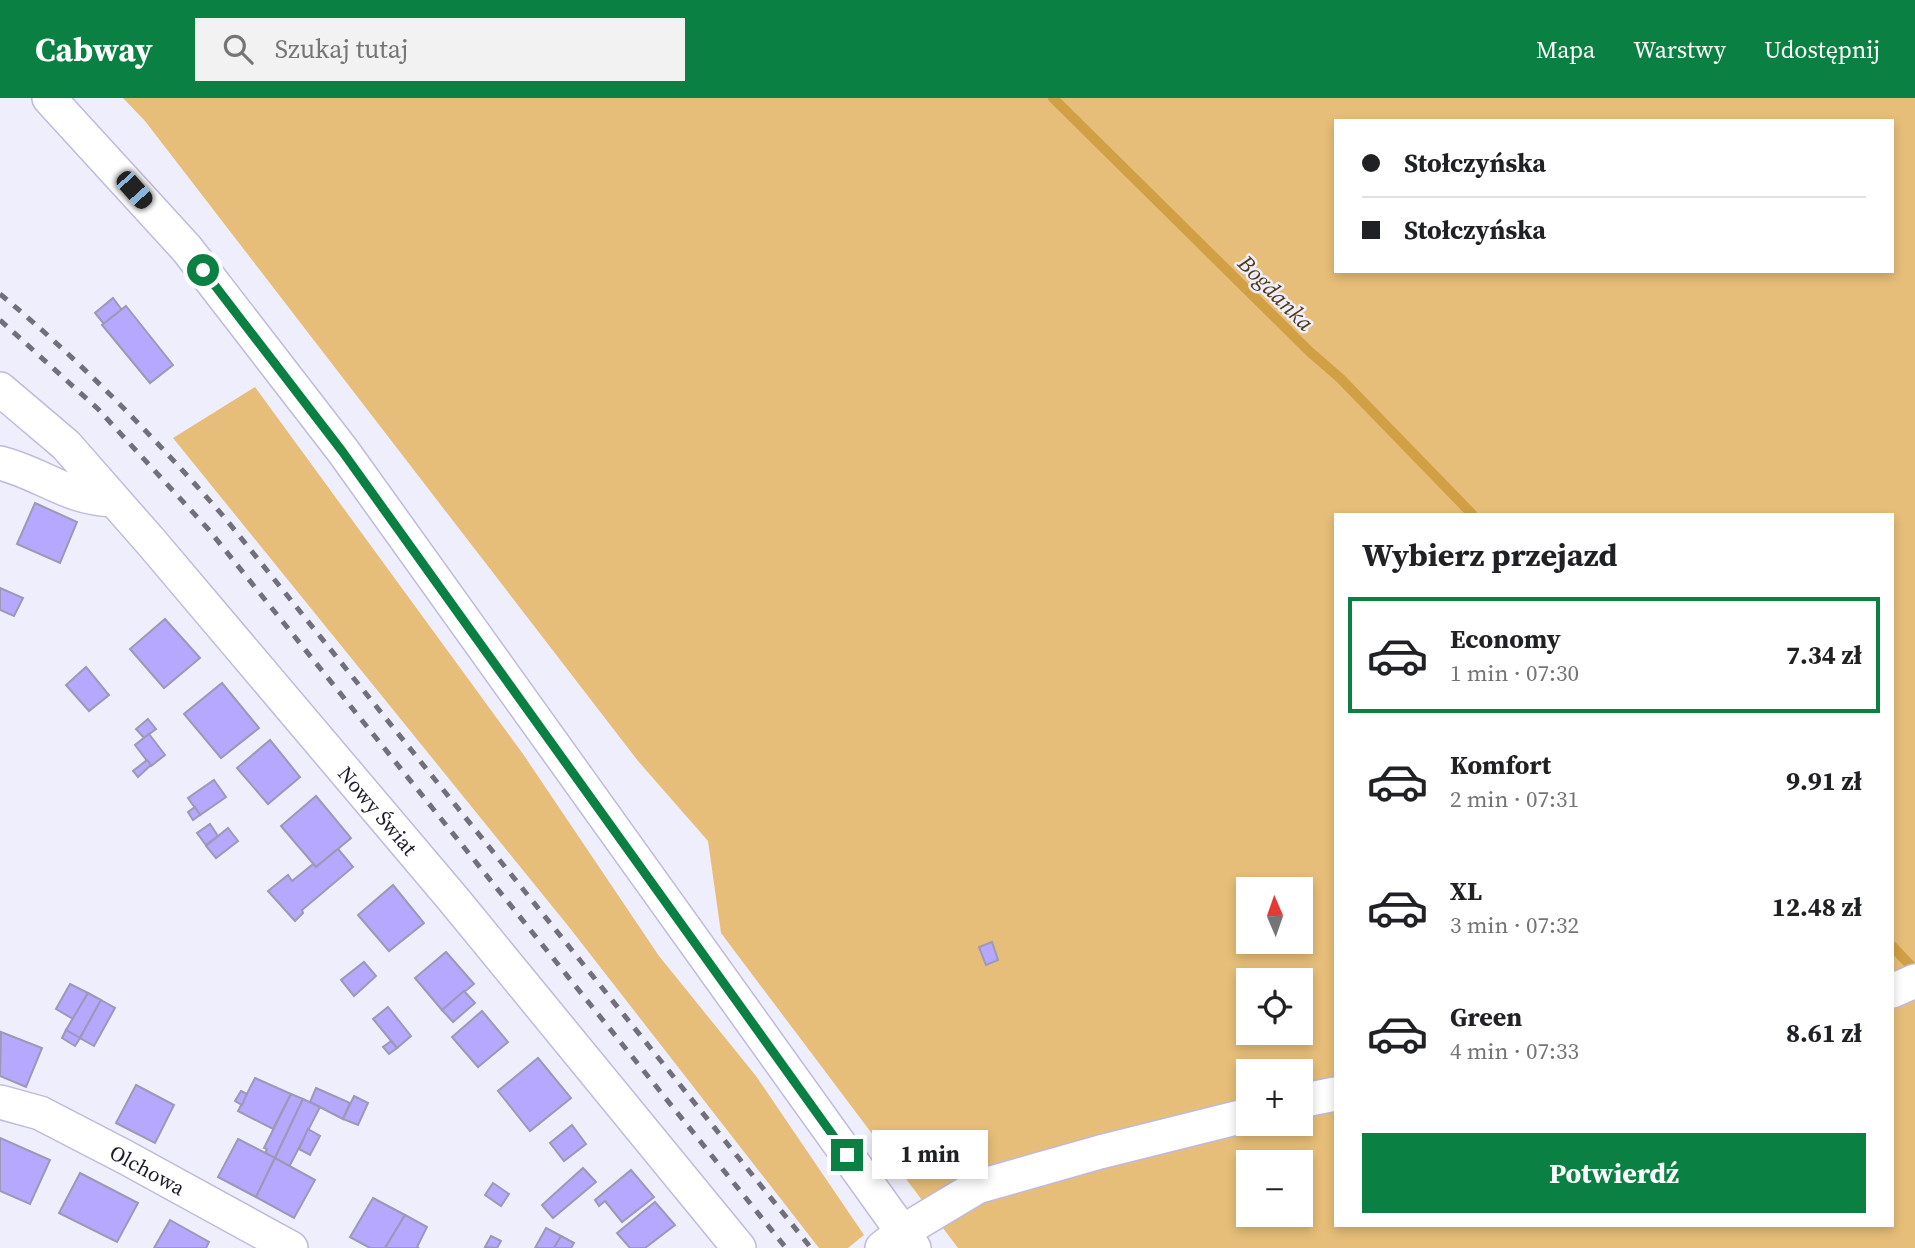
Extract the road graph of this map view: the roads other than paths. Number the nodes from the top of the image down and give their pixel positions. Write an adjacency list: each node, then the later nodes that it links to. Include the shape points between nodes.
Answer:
1 (49, 98): 11 (street, via 187,250 342,451)
2 (0, 389): 4 (street, Nowy Świat, via 66,445)
3 (0, 463): 4 (street, via 71,493)
4 (113, 500): 13 (street, Nowy Świat, via 454,900)
5 (1915, 981): 6 (street)
6 (1894, 990)
7 (1334, 1094): 8 (street)
8 (1313, 1098)
9 (0, 1102): 12 (street, Olchowa, via 40,1113)
10 (1236, 1118): 11 (street, via 977,1187)
11 (899, 1243)
12 (291, 1248)
13 (739, 1248)

